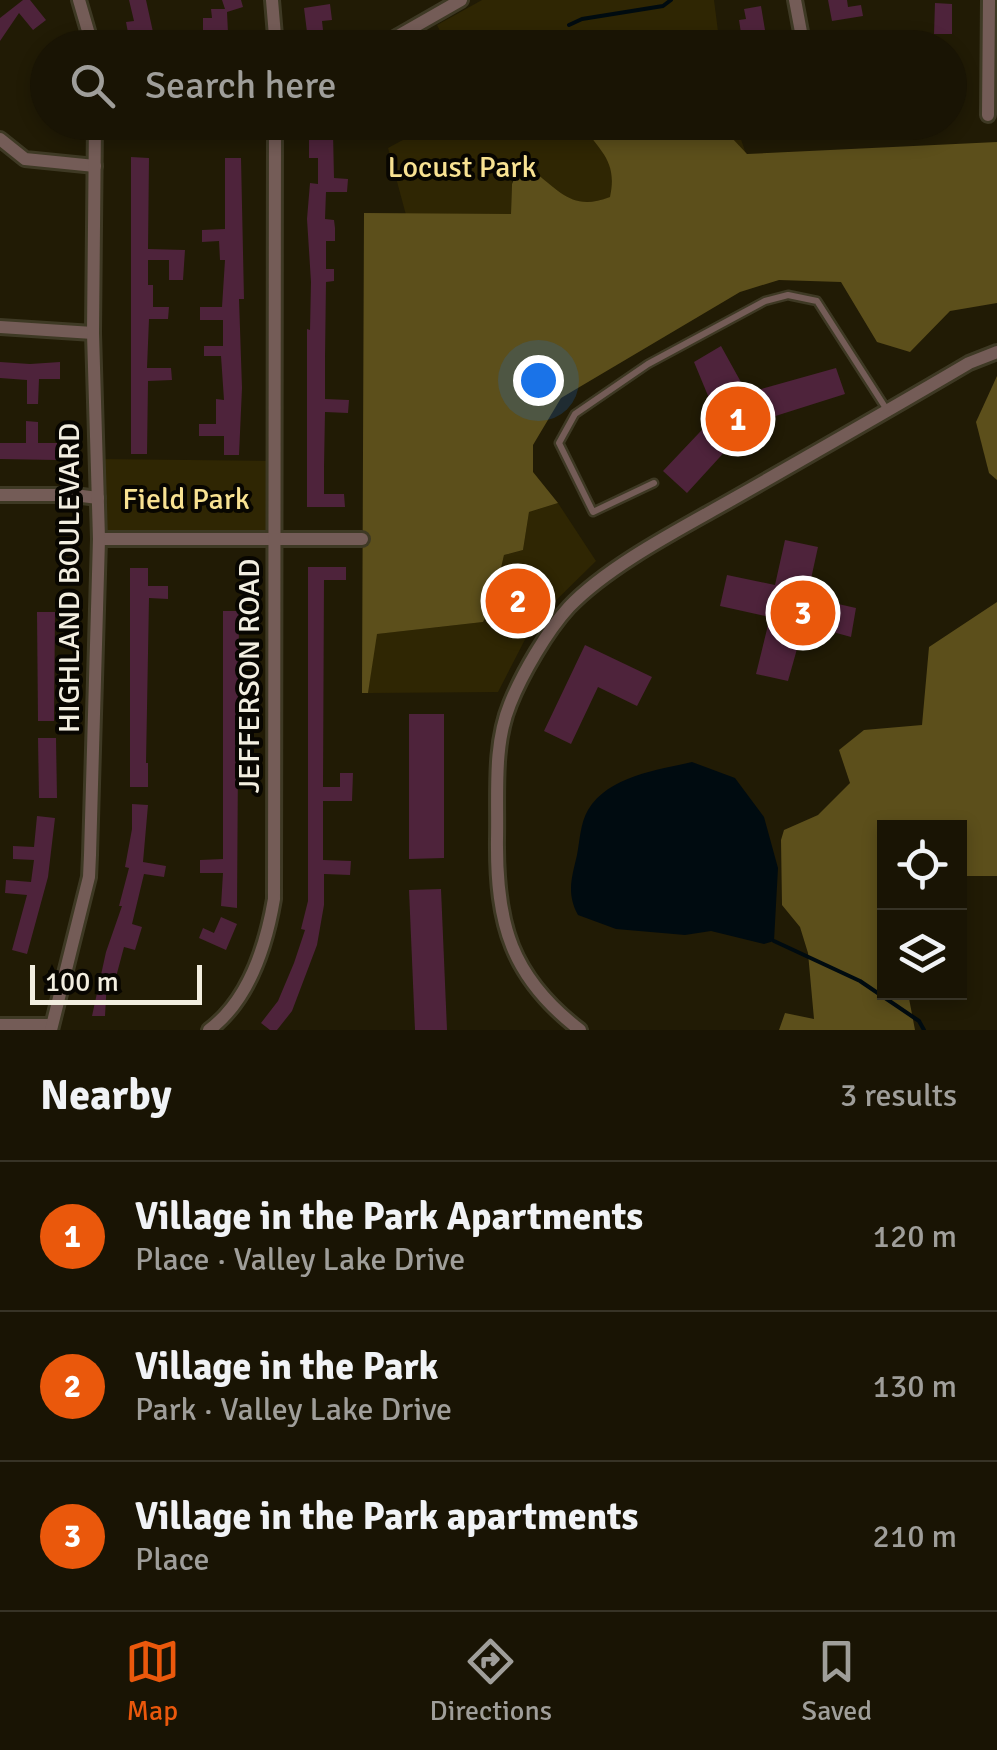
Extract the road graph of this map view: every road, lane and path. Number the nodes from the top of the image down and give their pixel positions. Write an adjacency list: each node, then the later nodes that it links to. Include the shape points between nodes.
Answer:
1 (79, 0): 6 (street)
2 (272, 0): 7 (street)
3 (461, 0): 8 (street)
4 (794, 0): 9 (street)
5 (989, 0): 10 (street)
6 (88, 30)
7 (274, 30)
8 (408, 30)
9 (800, 30)
10 (988, 116)
11 (0, 140): 14 (street, via 25,158)
12 (96, 140): 14 (street, HIGHLAND BOULEVARD)
13 (275, 140): 22 (street, JEFFERSON ROAD)
14 (95, 166): 16 (street, HIGHLAND BOULEVARD)
15 (0, 327): 16 (street)
16 (93, 332): 21 (street, HIGHLAND BOULEVARD)
17 (997, 352): 18 (street)
18 (887, 411): 19 (lane, via 817,300 788,295 765,301 648,364 575,414 559,443 592,512); 28 (street, via 600,581 549,632 509,705 499,754 497,876 505,933 549,1006)
19 (654, 483)
20 (0, 494): 21 (street)
21 (98, 498): 23 (street, HIGHLAND BOULEVARD)
22 (274, 538): 23 (street); 24 (street); 27 (street, JEFFERSON ROAD, via 274,899 259,958 223,1020)
23 (99, 539): 26 (street, HIGHLAND BOULEVARD, via 88,877)
24 (362, 539)
25 (0, 1025): 26 (street)
26 (51, 1028)
27 (209, 1030)
28 (580, 1030)

